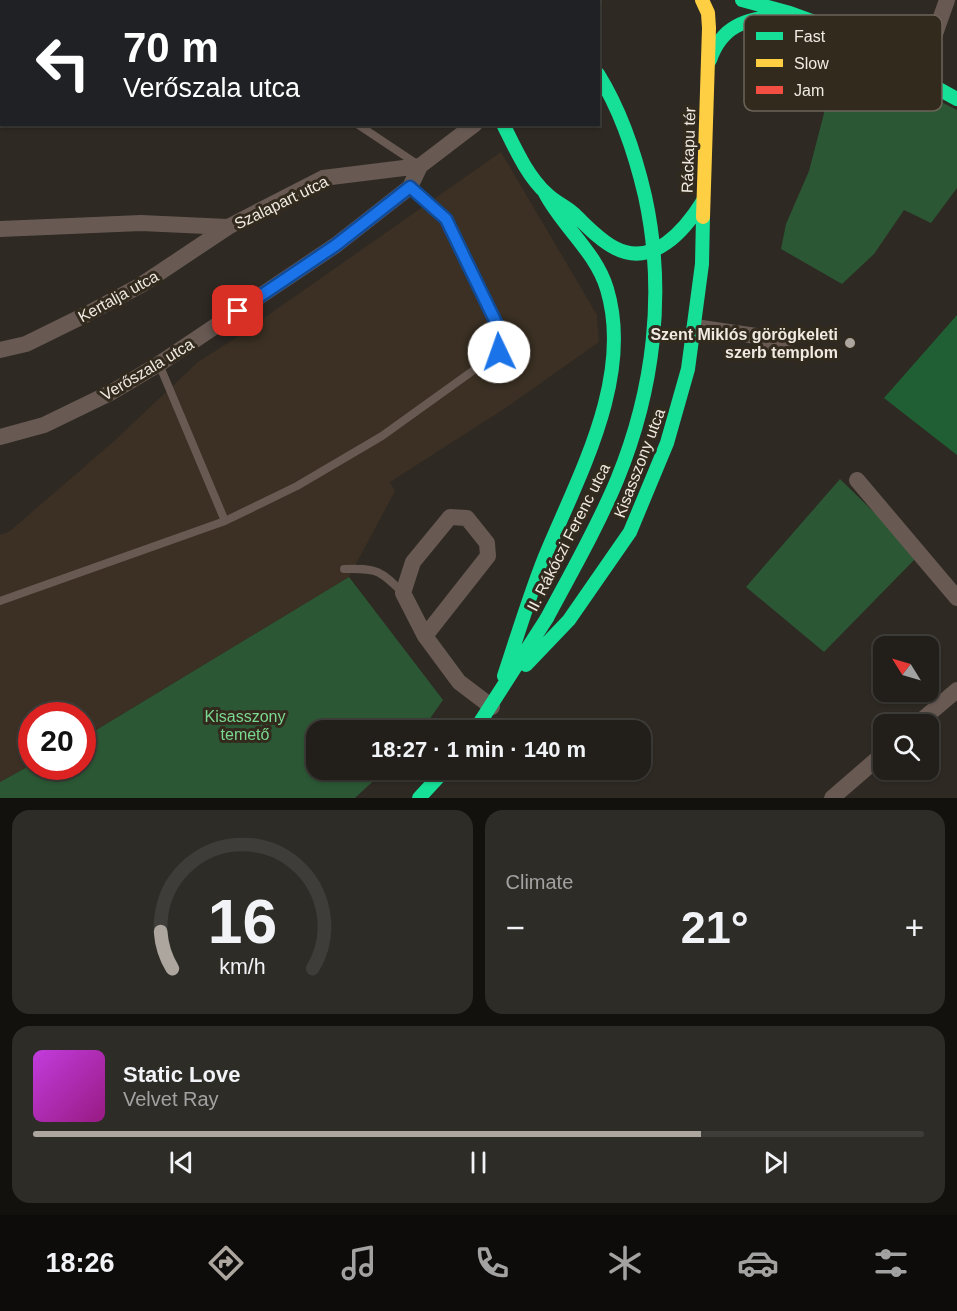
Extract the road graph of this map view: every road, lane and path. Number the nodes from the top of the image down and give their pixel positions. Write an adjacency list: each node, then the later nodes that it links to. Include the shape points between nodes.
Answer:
1 (702, 0): 9 (main road, Ráckapu tér, via 708,13)
2 (742, 0): 4 (main road)
3 (947, 0): 7 (street)
4 (790, 13): 5 (main road); 6 (main road)
5 (780, 15)
6 (796, 15)
7 (942, 15)
8 (744, 23): 9 (main road, via 718,40)
9 (708, 64): 19 (main road, Ráckapu tér)
10 (600, 77): 35 (main road, II. Rákóczi Ferenc utca, bridge, via 631,143 649,209 657,271 657,331 649,378 617,480 547,618)
11 (942, 91): 12 (main road)
12 (957, 99)
13 (360, 126): 16 (lane)
14 (473, 126): 16 (street, Szalapart utca)
15 (504, 126): 18 (main road, Ráckapu tér)
16 (420, 165): 17 (street, Verőszala utca); 20 (street, Szalapart utca, via 323,178)
17 (410, 187): 25 (street, Verőszala utca, via 336,245); 28 (lane, via 446,219 503,337 499,352 382,436 297,486)
18 (545, 193): 19 (main road, Ráckapu tér, via 613,247 634,255 663,246 686,227); 35 (main road, Kisasszony utca, via 584,247 606,287 613,319 613,362 604,406 587,456 535,582)
19 (703, 201): 22 (main road, Kisasszony utca)
20 (228, 227): 21 (street, Szalapart utca, via 141,224); 24 (street, Kertalja utca, via 141,285 26,344)
21 (0, 229)
22 (695, 327): 23 (street, via 756,336); 35 (main road, Kisasszony utca, via 688,369 667,443 630,532 569,620)
23 (785, 348)
24 (0, 350)
25 (159, 364): 26 (street, Verőszala utca, via 44,425); 28 (lane)
26 (0, 437)
27 (857, 480): 31 (street)
28 (225, 521): 32 (lane)
29 (344, 569): 30 (lane, via 364,568 384,574)
30 (403, 593): 33 (street); 33 (street, via 413,562 450,517 467,518 487,543 488,556)
31 (957, 598)
32 (0, 601)
33 (425, 636): 35 (street, via 459,681)
34 (957, 690): 36 (street)
35 (496, 699): 37 (main road, Kisasszony utca)
36 (929, 714)
37 (482, 720)
38 (873, 763): 41 (street)
39 (436, 780): 40 (main road)
40 (419, 798)
41 (832, 798)

